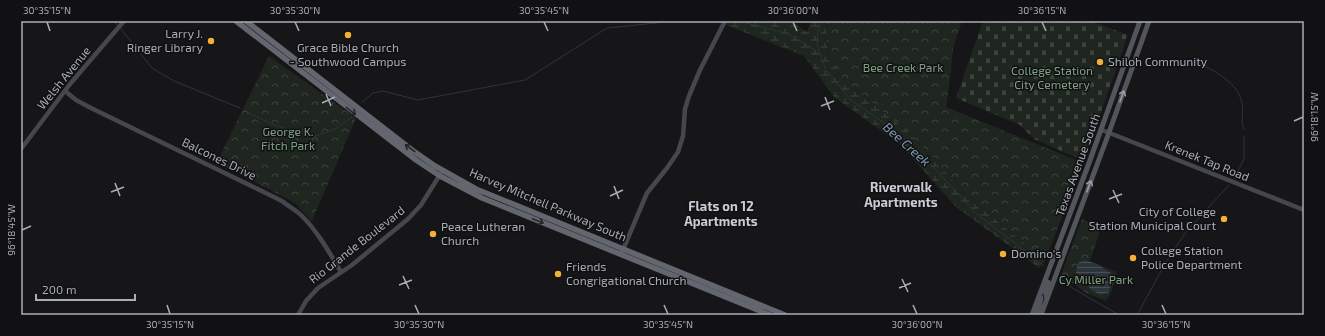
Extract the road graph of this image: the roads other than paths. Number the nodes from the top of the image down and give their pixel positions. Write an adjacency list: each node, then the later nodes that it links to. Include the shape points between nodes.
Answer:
1 (236, 21): 7 (highway, Harvey Mitchell Parkway South)
2 (246, 21): 8 (highway, Harvey Mitchell Parkway South)
3 (1140, 21): 10 (main road, Texas Avenue South)
4 (1149, 21): 11 (main road, Texas Avenue South, one-way to 4)
5 (123, 22): 9 (street, Welsh Avenue)
6 (724, 23): 15 (street, via 689,96 678,152 646,193)
7 (267, 45): 8 (highway); 13 (highway, Harvey Mitchell Parkway South, one-way to 13, via 416,160)
8 (276, 45): 13 (highway, Harvey Mitchell Parkway South, one-way to 8)
9 (65, 91): 12 (street, Welsh Avenue); 17 (street, Balcones Drive, via 91,108 282,201 312,227)
10 (1102, 130): 11 (street, Krenek Tap Road); 16 (main road, Texas Avenue South)
11 (1109, 133): 14 (street, Krenek Tap Road); 19 (main road, Texas Avenue South, one-way to 11)
12 (21, 149)
13 (441, 173): 15 (highway, Harvey Mitchell Parkway South); 17 (street, Rio Grande Boulevard, via 422,205 408,219)
14 (1304, 210)
15 (622, 252): 21 (highway, Harvey Mitchell Parkway South); 22 (highway, Harvey Mitchell Parkway South)
16 (1050, 267): 18 (main road, Texas Avenue South); 19 (main road, via 1051,274 1045,291)
17 (340, 272): 20 (street, Rio Grande Boulevard, via 311,295)
18 (1039, 296): 23 (main road, Texas Avenue South); 24 (main road, via 1041,301)
19 (1047, 298): 25 (main road, Texas Avenue South)
20 (298, 315)
21 (770, 315)
22 (785, 315)
23 (1032, 315)
24 (1037, 315)
25 (1040, 315)

